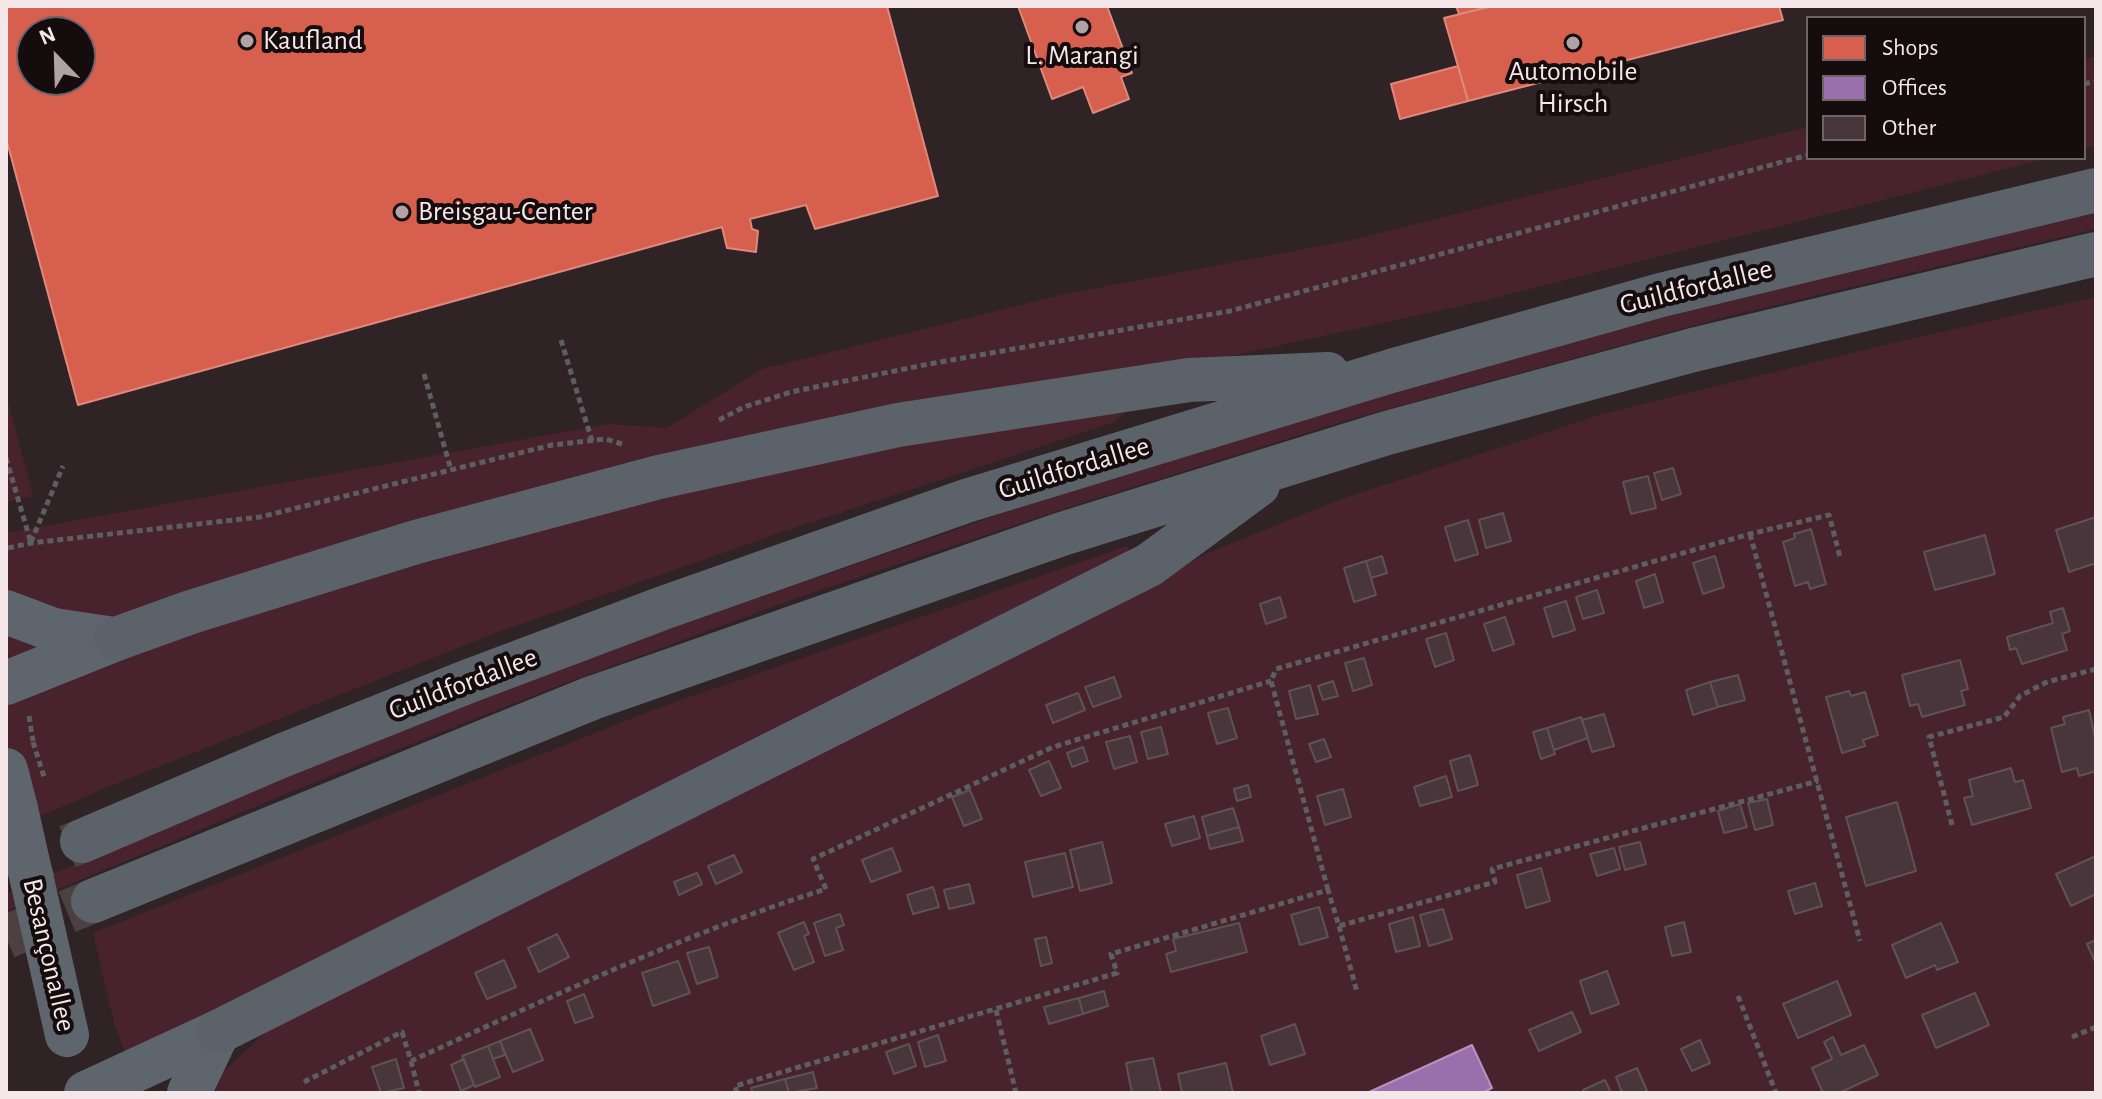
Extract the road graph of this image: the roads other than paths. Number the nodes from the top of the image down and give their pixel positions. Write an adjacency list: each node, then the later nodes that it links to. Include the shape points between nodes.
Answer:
1 (2096, 190): 3 (highway, Guildfordallee, via 1661,295)
2 (2096, 254): 4 (highway, via 1693,350)
3 (1391, 371): 6 (highway, via 1189,380 898,425 659,477 431,538); 9 (highway, Guildfordallee, via 966,501 663,608 281,756)
4 (1285, 464): 10 (highway, via 1062,534 592,698); 11 (highway, via 1149,565)
5 (6, 612): 6 (main road, via 54,630)
6 (116, 639): 7 (main road)
7 (6, 683)
8 (6, 770): 12 (main road, Besançonallee, bridge)
9 (82, 841)
10 (93, 901)
11 (218, 1032): 12 (main road); 13 (main road)
12 (84, 1093)
13 (189, 1093)

